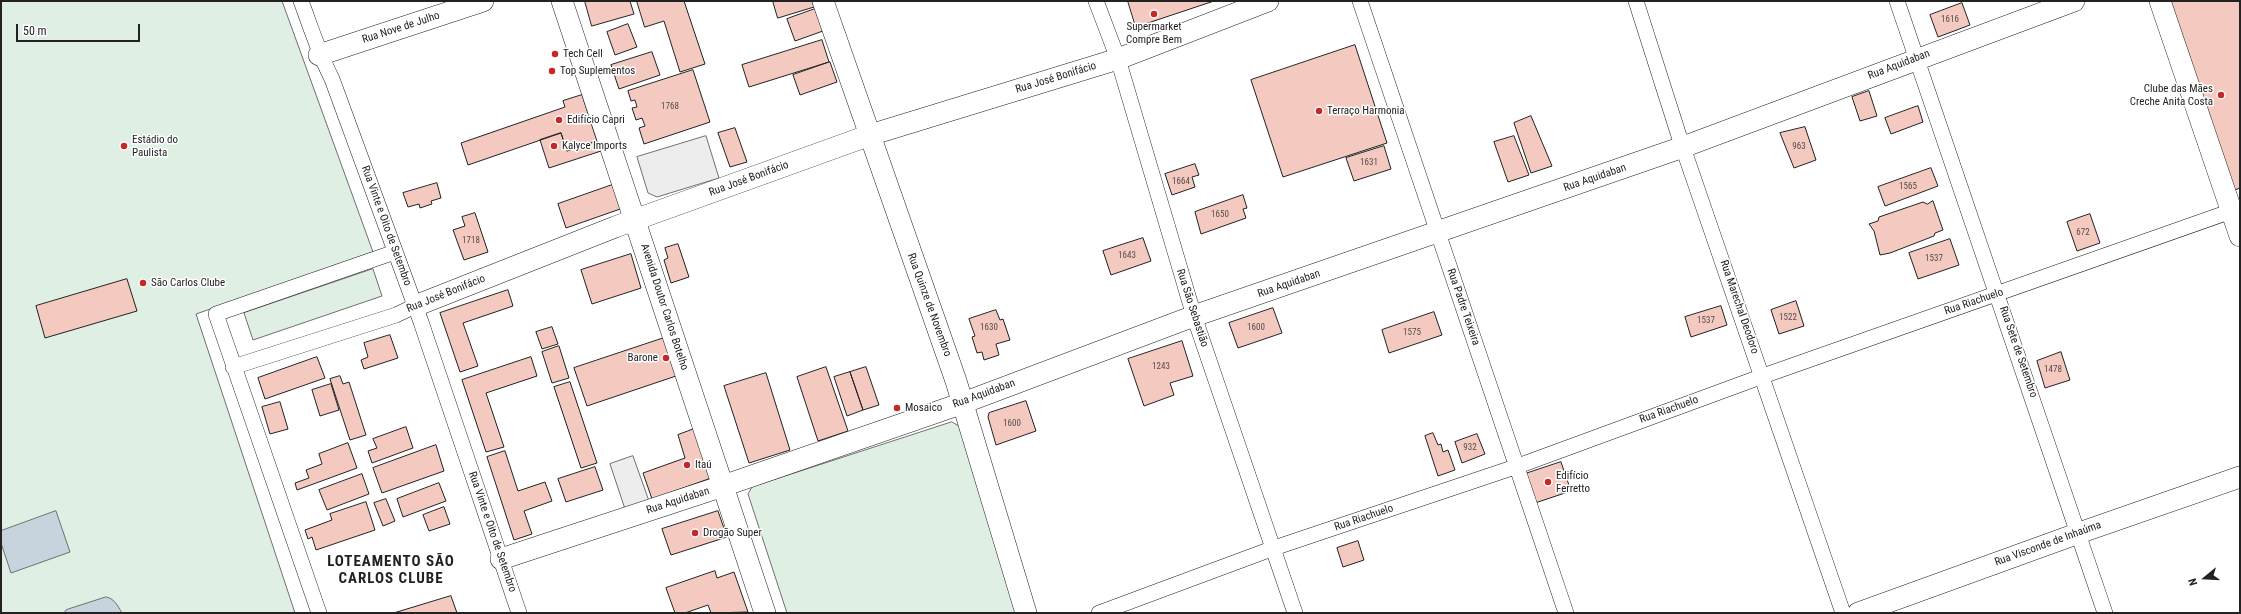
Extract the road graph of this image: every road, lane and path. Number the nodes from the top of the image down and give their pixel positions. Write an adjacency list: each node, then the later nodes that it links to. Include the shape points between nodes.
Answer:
1 (301, 1): 12 (street, Rua Vinte e Oito de Setembro)
2 (483, 1): 12 (main road, Rua Nove de Julho)
3 (562, 1): 18 (main road, Avenida Doutor Carlos Botelho)
4 (823, 1): 15 (main road, Rua Quinze de Novembro)
5 (1096, 1): 14 (street, Rua São Sebastião)
6 (1268, 1): 14 (main road, Rua José Bonifácio)
7 (1360, 1): 19 (street, Rua Padre Teixeira)
8 (1636, 1): 16 (street, Rua Marechal Deodoro)
9 (1897, 1): 13 (street, Rua Sete de Setembro)
10 (2074, 1): 13 (main road, Rua Aquidaban)
11 (2160, 1): 17 (main road)
12 (319, 55): 21 (street, Rua Vinte e Oito de Setembro, via 332,79)
13 (1917, 58): 16 (main road, Rua Aquidaban); 22 (street, Rua Sete de Setembro)
14 (1118, 59): 15 (main road, Rua José Bonifácio); 24 (street, Rua São Sebastião)
15 (870, 135): 18 (main road, Rua José Bonifácio); 27 (main road, Rua Quinze de Novembro)
16 (1683, 147): 19 (main road, Rua Aquidaban); 26 (street, Rua Marechal Deodoro)
17 (2236, 209): 20 (main road); 22 (street, Rua Riachuelo)
18 (636, 220): 23 (main road, Rua José Bonifácio); 30 (main road, Avenida Doutor Carlos Botelho)
19 (1438, 233): 24 (main road, Rua Aquidaban); 28 (street, Rua Padre Teixeira)
20 (2240, 236)
21 (395, 252): 23 (street, Rua Vinte e Oito de Setembro); 25 (street, via 216,314)
22 (1998, 293): 26 (street, Rua Riachuelo); 31 (street, Rua Sete de Setembro)
23 (414, 306): 25 (street, Rua José Bonifácio); 33 (street, Rua Vinte e Oito de Setembro)
24 (1194, 316): 27 (main road, Rua Aquidaban); 32 (street, Rua São Sebastião)
25 (233, 367): 34 (street)
26 (1763, 376): 28 (street, Rua Riachuelo); 41 (street, Rua Marechal Deodoro)
27 (963, 403): 30 (main road, Rua Aquidaban); 37 (main road, Rua Quinze de Novembro)
28 (1518, 466): 32 (street, Rua Riachuelo); 40 (street, Rua Padre Teixeira)
29 (2240, 477): 31 (main road, Rua Visconde de Inhaúma)
30 (722, 486): 33 (main road, Rua Aquidaban); 36 (main road, Avenida Doutor Carlos Botelho)
31 (2079, 533): 42 (main road, Rua Visconde de Inhaúma); 43 (street, Rua Sete de Setembro)
32 (1274, 548): 38 (street, Rua Riachuelo); 39 (street, Rua São Sebastião)
33 (501, 559): 35 (street, Rua Vinte e Oito de Setembro)
34 (319, 613)
35 (519, 613)
36 (765, 613)
37 (1026, 613)
38 (1098, 613)
39 (1295, 613)
40 (1566, 613)
41 (1843, 613)
42 (1858, 613)
43 (2105, 613)

